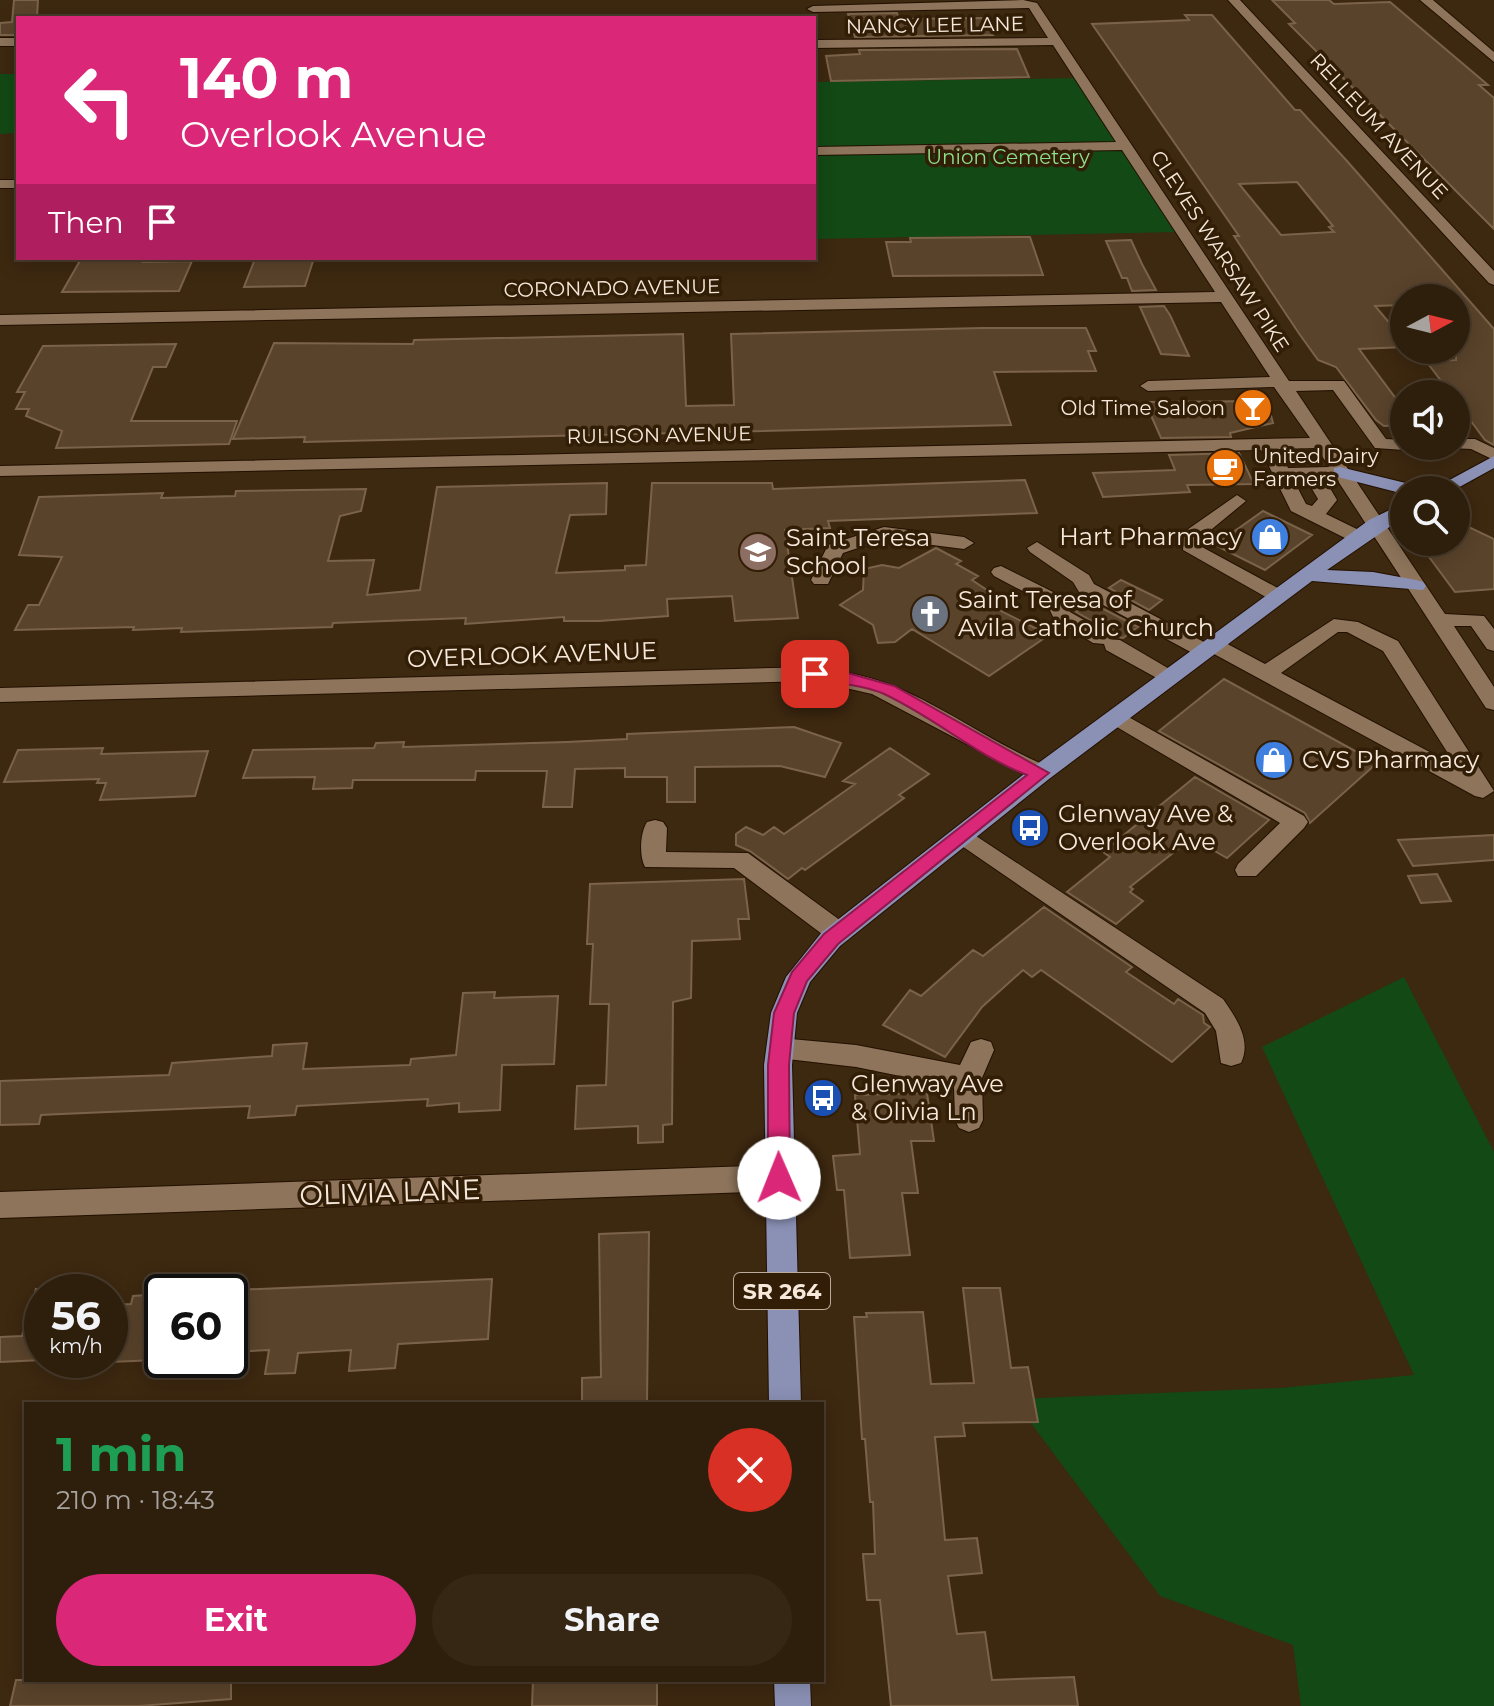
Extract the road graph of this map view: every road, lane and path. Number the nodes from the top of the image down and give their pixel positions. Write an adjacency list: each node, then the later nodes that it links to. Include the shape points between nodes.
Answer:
1 (1234, 0): 9 (street, RELLEUM AVENUE)
2 (1426, 0): 6 (street)
3 (1031, 3): 4 (street); 5 (street, CLEVES WARSAW PIKE)
4 (817, 25): 5 (street, NANCY LEE LANE)
5 (1056, 41): 7 (street, CLEVES WARSAW PIKE)
6 (1494, 58)
7 (1125, 146): 8 (street); 10 (street, CLEVES WARSAW PIKE)
8 (816, 151)
9 (1494, 280)
10 (1224, 297): 11 (street, CORONADO AVENUE); 12 (street, CLEVES WARSAW PIKE)
11 (0, 320)
12 (1281, 384): 13 (street); 14 (street, CLEVES WARSAW PIKE); 16 (street, via 1338,385 1381,444)
13 (1148, 386)
14 (1320, 443): 15 (street, RULISON AVENUE); 20 (street, CLEVES WARSAW PIKE)
15 (1267, 444): 19 (street, RULISON AVENUE); 22 (street)
16 (1390, 444)
17 (1470, 444): 18 (street)
18 (1494, 458): 23 (main road)
19 (0, 471)
20 (1340, 472): 21 (street); 24 (main road); 28 (street, CLEVES WARSAW PIKE)
21 (1312, 473): 22 (street); 26 (street, via 1328,500)
22 (1280, 474): 26 (street, via 1298,507)
23 (1464, 476)
24 (1390, 486)
25 (1237, 501): 36 (street, via 1191,536 1193,550)
26 (1314, 515): 29 (street)
27 (1390, 516): 28 (main road, SR 264)
28 (1376, 524): 29 (main road, SR 264); 35 (street, CLEVES WARSAW PIKE)
29 (1358, 537): 33 (main road, SR 264)
30 (964, 543): 34 (street, via 884,533 835,549)
31 (1037, 548): 39 (street, via 1082,579 1086,588)
32 (1001, 572): 43 (street, via 1056,601 1061,615)
33 (1307, 575): 35 (main road); 36 (main road, SR 264)
34 (821, 580)
35 (1416, 586): 37 (street, CLEVES WARSAW PIKE)
36 (1278, 596): 39 (main road, SR 264)
37 (1439, 620): 38 (street, via 1477,620); 40 (street, CLEVES WARSAW PIKE)
38 (1494, 646): 40 (street)
39 (1209, 648): 42 (street); 43 (main road, SR 264)
40 (1459, 650): 41 (street, CLEVES WARSAW PIKE)
41 (1484, 671): 45 (street, CLEVES WARSAW PIKE)
42 (1265, 674): 48 (street); 48 (street, via 1334,625 1351,626 1391,646)
43 (1172, 677): 46 (main road, SR 264)
44 (0, 695): 47 (street, OVERLOOK AVENUE, via 815,674 888,690 1011,762)
45 (1494, 703)
46 (1118, 718): 47 (main road, SR 264); 51 (street, via 1296,822)
47 (1041, 773): 50 (main road, SR 264)
48 (1489, 791)
49 (655, 828): 52 (street, via 654,861 739,859)
50 (964, 836): 52 (main road, SR 264); 55 (street, via 1214,1006 1229,1029)
51 (1247, 870)
52 (839, 933): 53 (main road, SR 264, via 799,977 784,1013)
53 (780, 1049): 56 (street, via 856,1056); 58 (main road, SR 264)
54 (981, 1050): 56 (street)
55 (1231, 1055)
56 (968, 1078): 57 (street)
57 (969, 1120)
58 (779, 1178): 59 (street, OLIVIA LANE); 60 (main road, SR 264)
59 (0, 1205)
60 (785, 1402)
61 (792, 1682): 62 (main road)
62 (793, 1706)

